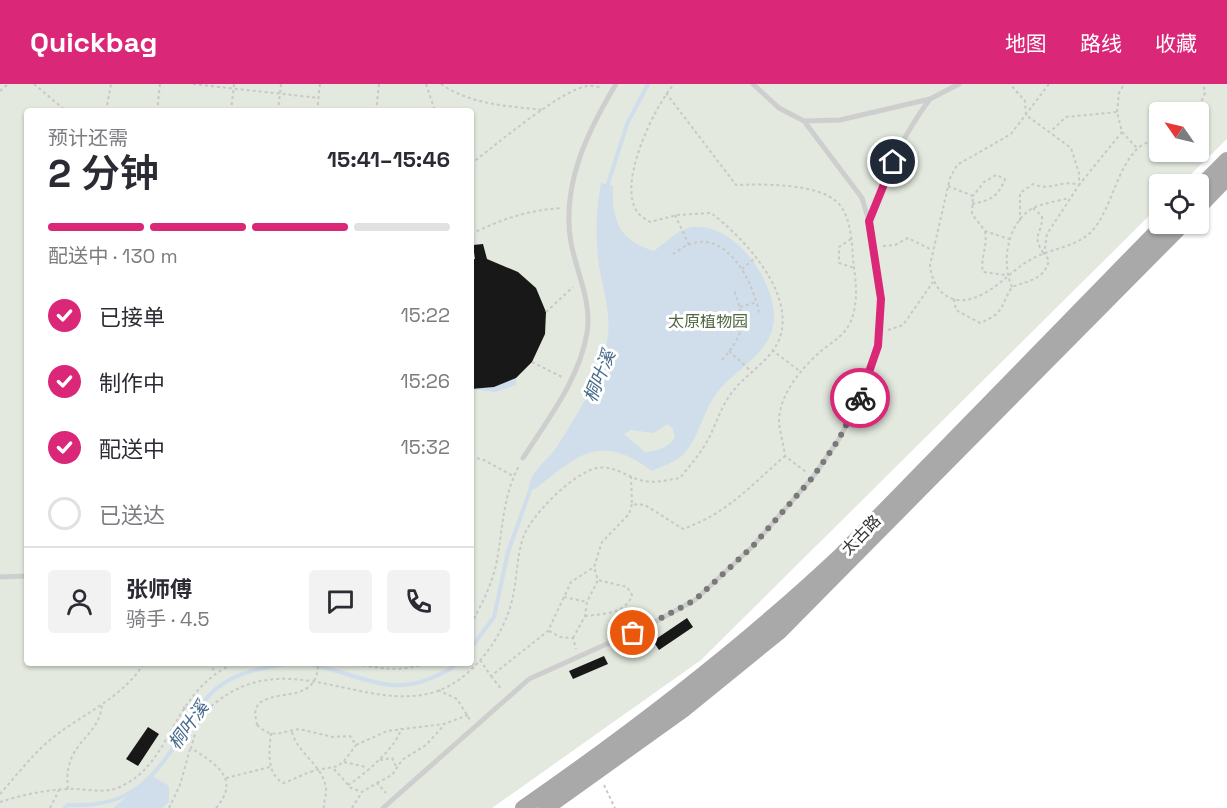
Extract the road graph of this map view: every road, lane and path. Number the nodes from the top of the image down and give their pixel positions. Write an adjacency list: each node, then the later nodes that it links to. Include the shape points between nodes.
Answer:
1 (8, 84): 24 (path)
2 (34, 84): 30 (path)
3 (111, 84): 31 (path)
4 (160, 84): 32 (path)
5 (194, 84): 21 (path)
6 (234, 84): 21 (path)
7 (281, 84): 25 (path)
8 (320, 84): 27 (path)
9 (379, 84): 36 (path)
10 (426, 84): 37 (path)
11 (441, 84): 38 (path, via 480,102)
12 (580, 84): 22 (path)
13 (616, 84): 23 (lane)
14 (675, 84): 26 (path)
15 (753, 84): 41 (lane, via 779,108)
16 (959, 84): 28 (lane)
17 (1010, 84): 40 (path, via 1025,101)
18 (1049, 84): 40 (path)
19 (1124, 84): 39 (path)
20 (1203, 84): 29 (path)
21 (234, 88): 25 (path); 33 (path)
22 (583, 88): 23 (path); 38 (path)
23 (612, 90): 56 (lane, via 580,156)
24 (0, 91)
25 (280, 93): 27 (path); 34 (path)
26 (666, 93): 58 (path, via 641,141 632,197 638,213 650,222); 65 (path, via 736,185 777,184 810,190 837,202)
27 (319, 98): 35 (path)
28 (930, 99): 41 (lane, via 840,120); 59 (lane, via 913,121)
29 (1201, 102)
30 (62, 108)
31 (107, 108)
32 (157, 108)
33 (231, 108)
34 (278, 108)
35 (317, 108)
36 (376, 108)
37 (434, 108)
38 (544, 110): 47 (path)
39 (1117, 112): 42 (path, via 1066,117); 43 (path)
40 (1026, 115): 42 (path); 51 (path, via 1011,134 957,165)
41 (804, 121): 59 (lane, via 862,198)
42 (1050, 132): 50 (path, via 1071,148 1076,157)
43 (1122, 132): 45 (path); 50 (path)
44 (1149, 142): 45 (path)
45 (1137, 149): 71 (path, via 1091,232)
46 (1227, 160): 48 (main road)
47 (474, 162)
48 (1209, 178)
49 (1227, 178): 53 (main road)
50 (1078, 185): 54 (path); 60 (path, via 1069,182 1049,189 1033,184 1020,193)
51 (948, 186): 52 (path); 69 (path)
52 (973, 196): 55 (path); 55 (path, via 996,175 1005,179 992,200)
53 (1209, 197)
54 (1070, 198): 57 (path); 71 (path, via 1047,234)
55 (972, 204): 61 (path, via 972,214)
56 (568, 207): 62 (path, via 533,210); 76 (lane)
57 (1033, 208): 60 (path); 71 (path, via 1042,216 1036,235)
58 (675, 215): 67 (path); 72 (path, via 711,213 727,224)
59 (869, 221): 68 (lane)
60 (1020, 221): 66 (path)
61 (985, 231): 66 (path); 75 (path, via 982,272)
62 (474, 233)
63 (1154, 234): 159 (main road, 太古路, via 787,606 677,696)
64 (1173, 234): 143 (main road, 太古路, via 779,632 683,710)
65 (851, 238): 73 (path); 73 (path, via 840,247 839,263)
66 (1009, 239): 75 (path)
67 (689, 245): 70 (path); 74 (path, via 705,242 719,248)
68 (873, 245): 69 (path, via 895,244 908,238); 85 (lane, via 881,299)
69 (932, 250): 77 (path)
70 (673, 254)
71 (1044, 254): 75 (path); 78 (path, via 1049,260 1046,272)
72 (756, 257): 74 (path); 86 (path, via 777,291 783,315 779,339)
73 (854, 268): 91 (path, via 855,311 848,326)
74 (742, 269): 81 (path)
75 (1007, 275): 78 (path); 80 (path, via 981,296)
76 (581, 278): 83 (path); 92 (lane, via 587,299 587,330)
77 (933, 282): 80 (path, via 942,293); 85 (path, via 903,325)
78 (1012, 287): 80 (path, via 1003,309 994,318 980,323 956,310)
79 (734, 290): 82 (path)
80 (954, 298)
81 (757, 303): 82 (path); 84 (path)
82 (740, 307): 87 (path, via 743,328)
83 (546, 312)
84 (759, 313)
85 (879, 332): 98 (lane, via 863,393)
86 (771, 350): 90 (path); 91 (path)
87 (729, 351): 88 (path); 90 (path)
88 (722, 360)
89 (532, 362): 92 (path)
90 (752, 372): 97 (path, via 732,391 699,455 680,478 657,482)
91 (801, 372): 93 (path, via 783,399 779,421)
92 (571, 381): 95 (lane)
93 (785, 456): 98 (path); 99 (path, via 726,509 683,528 645,505)
94 (474, 458): 96 (path)
95 (523, 458): 96 (path)
96 (513, 476): 108 (path, via 496,566)
97 (632, 476): 99 (path); 112 (path, via 621,470 597,468 572,480 548,503 523,536 509,615)
98 (813, 477): 111 (lane, via 752,547 695,600)
99 (632, 504): 100 (path, via 628,514 602,542)
100 (594, 567): 104 (path); 105 (path, via 571,582)
101 (0, 572): 103 (lane)
102 (24, 576): 103 (lane)
103 (3, 578)
104 (598, 580): 106 (path); 107 (path, via 627,587 632,595 630,603 616,612)
105 (564, 597): 106 (path); 109 (path)
106 (587, 602): 107 (path)
107 (585, 616): 110 (path)
108 (474, 618)
109 (549, 631): 110 (path); 122 (path)
110 (573, 638): 111 (path)
111 (578, 657): 124 (lane, via 529,679)
112 (480, 660): 113 (path); 122 (path)
113 (474, 665)
114 (142, 666): 125 (path)
115 (211, 666): 121 (path)
116 (228, 666): 121 (path)
117 (317, 666): 133 (path, bridge, via 315,676 304,689 258,704 257,725)
118 (366, 666): 119 (path, via 386,670)
119 (419, 666)
120 (473, 666): 123 (path, via 448,686)
121 (215, 672): 126 (path)
122 (491, 676): 124 (path)
123 (436, 690): 127 (path, via 457,699); 128 (path, via 391,696 302,678 263,680 239,688)
124 (507, 698): 131 (lane)
125 (102, 704): 147 (path, via 101,716 74,750 66,771); 150 (path, via 50,740)
126 (183, 706): 128 (path); 147 (path, via 161,749 123,786 107,791)
127 (468, 715): 129 (path); 131 (path)
128 (199, 717): 135 (path)
129 (444, 724): 130 (path); 140 (path, via 426,745 402,760)
130 (401, 728): 134 (path); 136 (path, via 399,737)
131 (474, 728): 151 (lane)
132 (292, 730): 133 (path); 134 (path, via 350,736); 142 (path, via 295,742)
133 (271, 733): 138 (path)
134 (356, 745): 137 (path)
135 (191, 748): 144 (path, via 217,765); 154 (path)
136 (378, 760): 139 (path); 140 (path, via 392,758)
137 (344, 762): 139 (path); 141 (path)
138 (270, 766): 142 (path, via 275,778 283,783); 144 (path)
139 (367, 768): 146 (path)
140 (397, 768): 145 (path)
141 (334, 769): 142 (path); 146 (path)
142 (318, 771): 156 (path, via 326,789)
143 (596, 772): 160 (main road, 太古路); 161 (path)
144 (226, 778): 155 (path)
145 (377, 783): 149 (path); 151 (path)
146 (348, 785): 149 (path)
147 (68, 789): 148 (path)
148 (59, 790): 152 (path, via 28,793); 153 (path)
149 (362, 792): 157 (path)
150 (0, 794)
151 (392, 800): 158 (lane)
152 (0, 802)
153 (50, 808)
154 (169, 808)
155 (216, 808)
156 (324, 808)
157 (352, 808)
158 (383, 808)
159 (523, 808)
160 (546, 808)
161 (615, 808)

